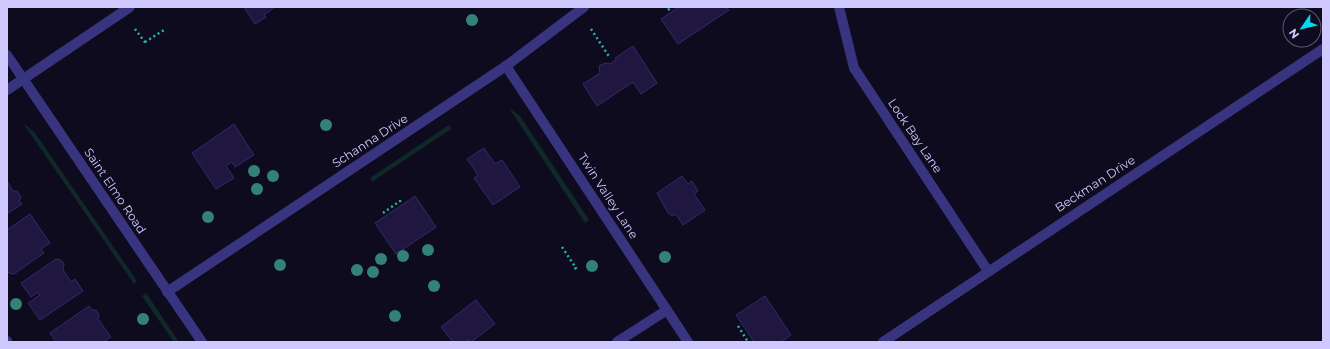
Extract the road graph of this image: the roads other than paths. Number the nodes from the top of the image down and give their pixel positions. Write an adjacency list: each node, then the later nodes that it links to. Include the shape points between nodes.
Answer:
1 (130, 7): 7 (street)
2 (584, 7): 6 (street, Schanna Drive)
3 (839, 7): 9 (street, Lock Bay Lane, via 854,68)
4 (1323, 49): 9 (street, Beckman Drive)
5 (7, 55): 7 (street, Saint Elmo Road)
6 (506, 66): 10 (street, Schanna Drive); 11 (street, Twin Valley Lane)
7 (23, 79): 8 (street); 10 (street, Saint Elmo Road)
8 (7, 90)
9 (988, 271): 15 (street, Beckman Drive)
10 (167, 292): 12 (street, Saint Elmo Road)
11 (667, 310): 13 (street); 14 (street, Twin Valley Lane)
12 (202, 342)
13 (617, 342)
14 (688, 342)
15 (883, 342)

